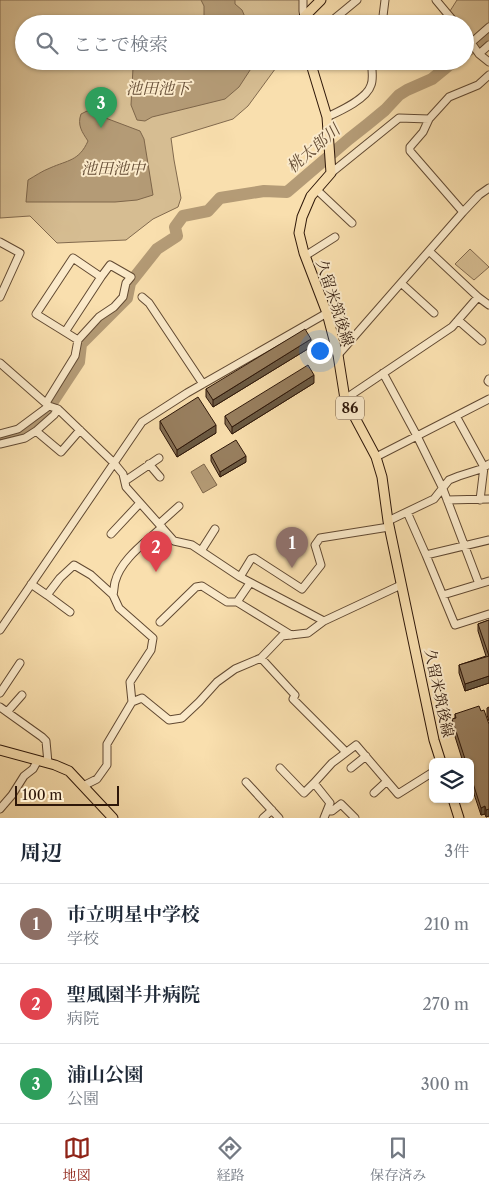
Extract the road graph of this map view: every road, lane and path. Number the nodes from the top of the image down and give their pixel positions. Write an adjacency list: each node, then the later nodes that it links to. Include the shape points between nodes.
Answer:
1 (303, 0): 6 (street)
2 (322, 0): 7 (main road)
3 (357, 0): 8 (street)
4 (385, 0): 9 (street)
5 (436, 0): 10 (street)
6 (303, 15)
7 (308, 15)
8 (339, 15)
9 (383, 15)
10 (448, 15)
11 (489, 27): 12 (street)
12 (474, 40)
13 (474, 45): 15 (street)
14 (489, 45): 15 (street)
15 (479, 54): 16 (street)
16 (489, 62)
17 (313, 70): 20 (main road)
18 (372, 70): 20 (street, via 372,84 368,91 354,104)
19 (489, 75): 21 (street, via 478,85 449,97)
20 (327, 117): 22 (main road)
21 (429, 119): 22 (street, via 399,118); 25 (street, via 410,151)
22 (332, 173): 24 (main road, 久留米筑後線 / 86)
23 (489, 188): 25 (street)
24 (317, 190): 26 (street); 30 (main road, 久留米筑後線 / 86, via 311,196 299,233)
25 (463, 212): 29 (street)
26 (352, 222)
27 (335, 237): 30 (street)
28 (0, 242): 33 (street, via 20,253)
29 (429, 252): 32 (street); 35 (street)
30 (305, 256): 37 (main road, 久留米筑後線 / 86)
31 (101, 277): 40 (street); 40 (street, via 73,258 36,314); 41 (street, via 110,265 131,277 123,297)
32 (401, 283): 38 (street); 43 (street)
33 (0, 297)
34 (142, 297): 46 (street)
35 (478, 297): 36 (street); 39 (street)
36 (489, 304)
37 (327, 313): 43 (main road, 久留米筑後線 / 86); 46 (street)
38 (434, 313)
39 (458, 320): 42 (street); 45 (street)
40 (64, 332): 41 (street)
41 (78, 340): 49 (street, via 75,356)
42 (482, 341)
43 (338, 355): 47 (main road, 久留米筑後線 / 86)
44 (0, 363): 49 (street)
45 (383, 373): 47 (street); 55 (street)
46 (203, 384): 59 (street, via 142,422)
47 (345, 399): 57 (main road, 久留米筑後線 / 86)
48 (489, 399): 51 (street)
49 (48, 404): 50 (street); 54 (street, via 18,429)
50 (58, 409): 52 (street); 53 (street)
51 (456, 416): 55 (street); 61 (street)
52 (80, 430): 53 (street, via 61,452); 59 (street)
53 (36, 431): 56 (street, via 25,438)
54 (0, 434)
55 (417, 436): 57 (street); 64 (street)
56 (0, 444)
57 (376, 457): 71 (main road, 久留米筑後線 / 86)
58 (158, 458): 60 (street)
59 (114, 462): 63 (street); 82 (street)
60 (149, 464): 62 (street); 63 (street)
61 (487, 465): 64 (street, via 449,480); 67 (street)
62 (160, 477)
63 (125, 480): 68 (street, via 126,487)
64 (443, 489): 66 (street); 70 (street, via 434,499)
65 (489, 499): 67 (street)
66 (447, 500): 67 (street); 76 (street)
67 (480, 500)
68 (140, 503): 72 (street); 74 (street)
69 (179, 506): 72 (street)
70 (407, 512): 71 (street); 78 (street)
71 (389, 524): 79 (street, via 320,538 315,545 321,566 302,589 254,558); 84 (main road, 久留米筑後線 / 86)
72 (161, 526): 77 (street, via 174,541 192,545); 85 (street, via 127,559 117,575)
73 (215, 529): 77 (street)
74 (111, 534)
75 (489, 540): 76 (street)
76 (464, 546): 78 (street); 83 (street)
77 (201, 551): 79 (street)
78 (426, 555): 87 (street)
79 (240, 577): 81 (street)
80 (489, 581): 83 (street)
81 (250, 583): 88 (street); 91 (street)
82 (31, 584): 86 (street); 93 (street)
83 (479, 584): 87 (street)
84 (401, 585): 91 (street); 105 (main road, 久留米筑後線 / 86)
85 (113, 594): 86 (street, via 74,565); 99 (street, via 118,608 153,638 151,650 130,682)
86 (47, 595): 89 (street)
87 (443, 595): 90 (street, via 455,625)
88 (237, 602): 92 (street, via 227,602 202,586 196,587); 94 (street)
89 (70, 612)
90 (489, 614)
91 (324, 621): 94 (street, via 308,633)
92 (160, 622)
93 (0, 630)
94 (291, 635): 95 (street, via 282,636)
95 (261, 658): 99 (street, via 217,682 182,718 169,720 142,698); 103 (street, via 296,695 293,699)
96 (20, 663): 97 (street)
97 (0, 692)
98 (22, 695): 101 (street)
99 (132, 702): 114 (street, via 107,744 107,765 97,779)
100 (0, 707): 101 (street)
101 (7, 712): 107 (street, via 42,736 46,741)
102 (0, 750): 106 (main road)
103 (346, 752): 104 (street, via 356,745); 113 (street)
104 (366, 756): 109 (street); 111 (street)
105 (440, 758)
106 (38, 760): 107 (main road); 117 (street)
107 (48, 763): 114 (main road, via 69,771)
108 (280, 768): 113 (street, via 304,794)
109 (351, 768)
110 (429, 775): 111 (street, via 398,794)
111 (387, 781): 115 (street)
112 (246, 782): 118 (street)
113 (314, 783): 119 (street, via 330,803)
114 (83, 786): 120 (main road)
115 (374, 793)
116 (454, 803): 124 (main road)
117 (0, 809)
118 (272, 810): 121 (street); 122 (street)
119 (326, 814): 123 (street, via 340,804)
120 (113, 818)
121 (264, 818)
122 (279, 818)
123 (355, 818)
124 (458, 818)

